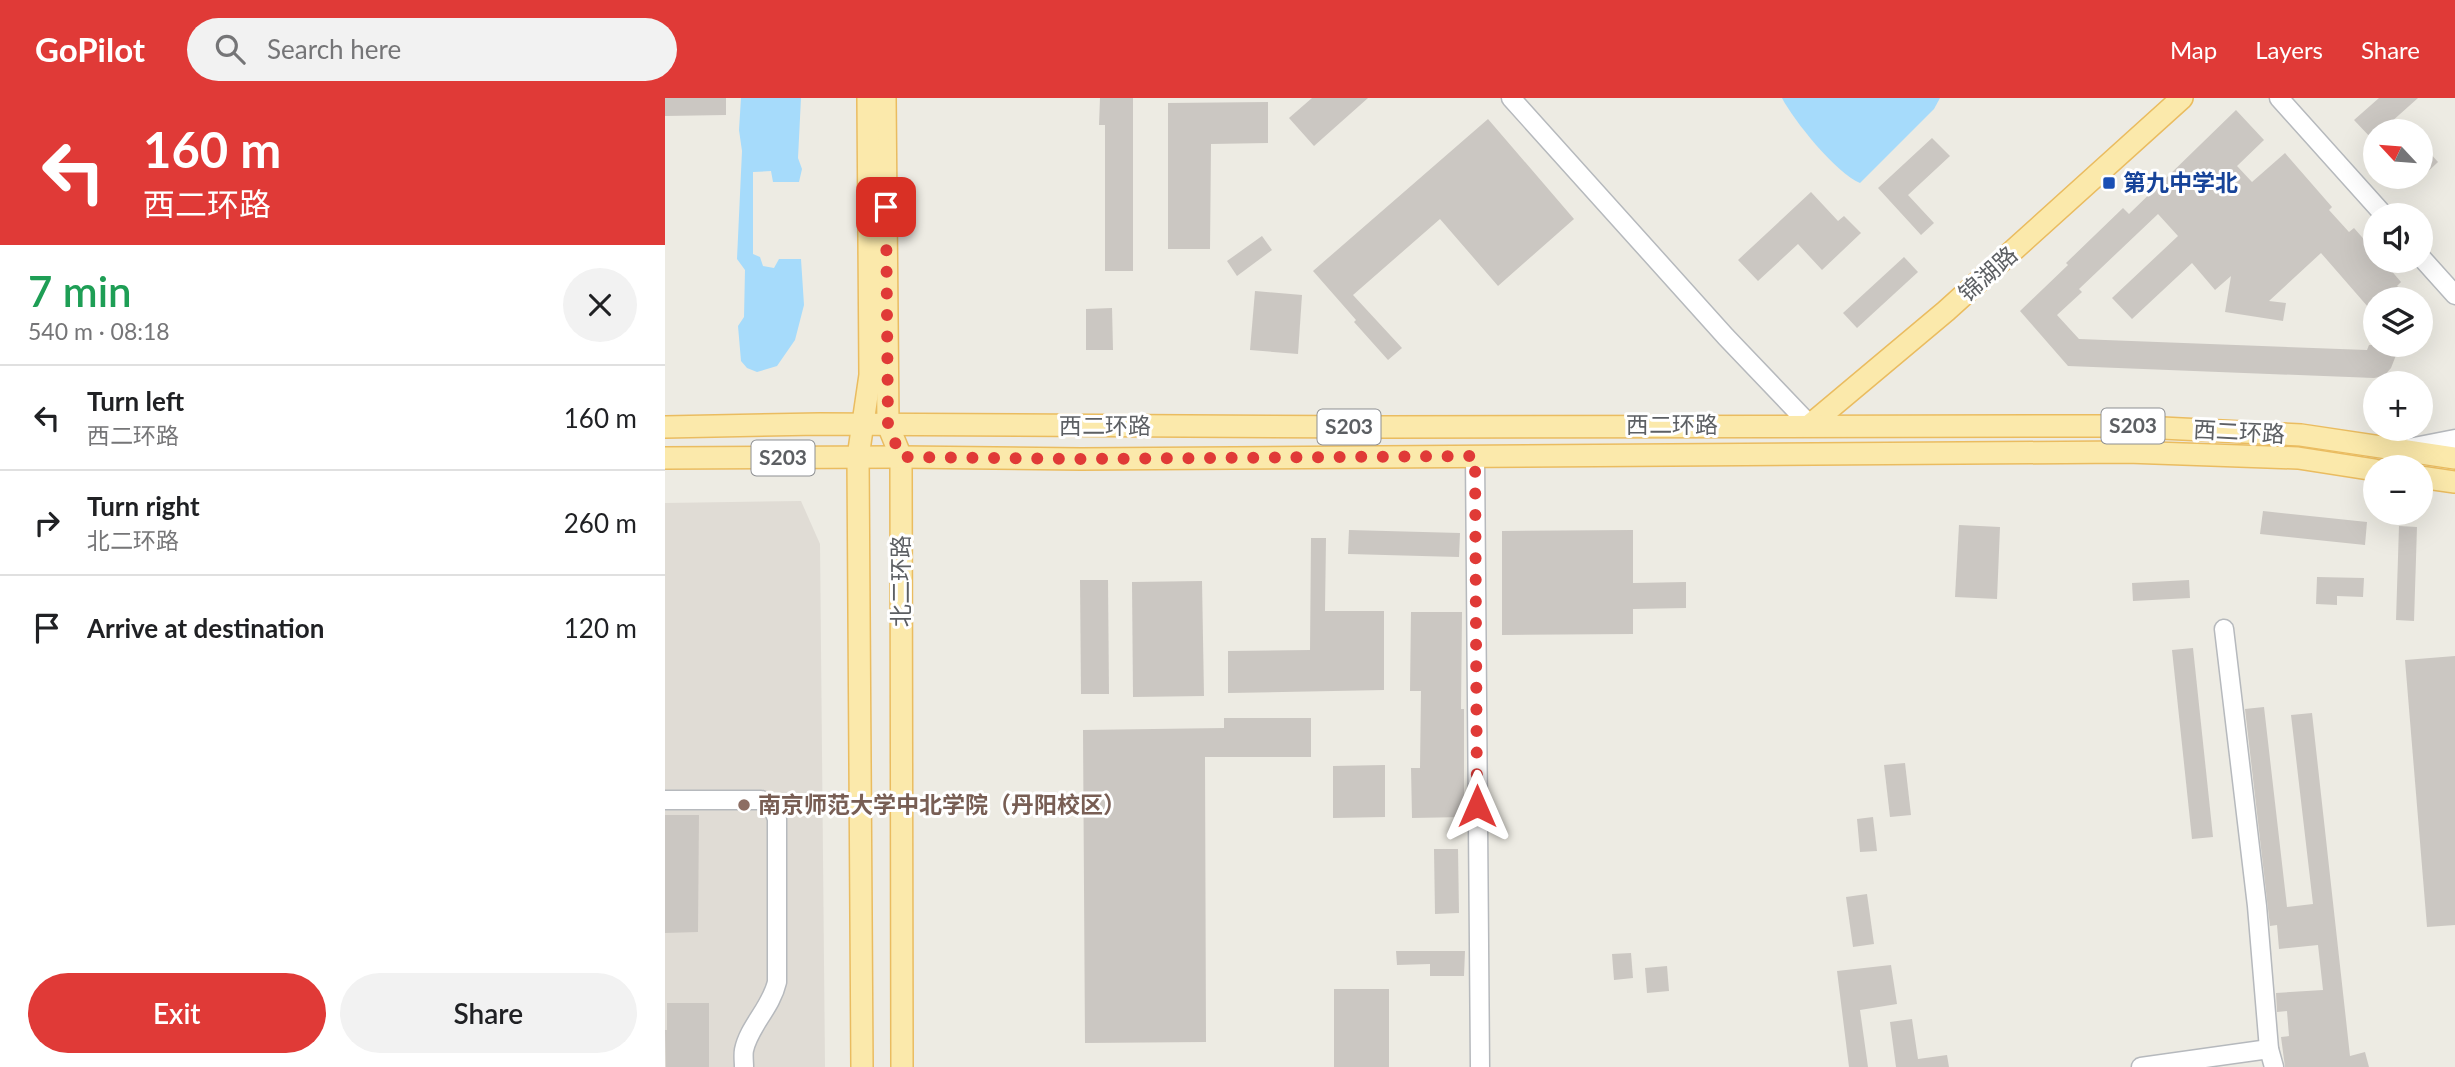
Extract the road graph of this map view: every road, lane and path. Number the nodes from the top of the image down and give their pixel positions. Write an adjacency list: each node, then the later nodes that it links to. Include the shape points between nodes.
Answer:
1 (868, 98): 9 (main road, 北二环路, via 870,374)
2 (885, 98): 10 (main road, 北二环路)
3 (1511, 98): 12 (street)
4 (2182, 98): 12 (main road, 锦湖路, via 1946,312)
5 (2279, 98): 6 (street)
6 (2373, 203)
7 (2433, 270): 8 (street)
8 (2455, 295)
9 (863, 424): 10 (main road, S203); 13 (main road, S203); 19 (main road, 北二环路)
10 (888, 425): 11 (main road, 西二环路 / S203); 20 (main road, 北二环路)
11 (1472, 425): 12 (main road, 西二环路 / S203); 18 (main road)
12 (1810, 425): 15 (main road); 16 (main road, 西二环路 / S203, via 2122,426 2301,435)
13 (665, 426)
14 (2455, 439): 17 (street)
15 (1810, 452): 18 (main road, 西二环路 / S203); 24 (main road, 西二环路 / S203, via 2127,452 2298,458)
16 (2384, 455)
17 (2406, 455)
18 (1475, 456): 20 (main road, 西二环路 / S203); 33 (street)
19 (858, 457): 20 (main road, S203); 21 (main road, S203); 31 (main road, 北二环路)
20 (901, 457): 32 (main road, 北二环路)
21 (665, 458)
22 (2433, 458): 23 (main road, 西二环路 / S203)
23 (2455, 458)
24 (2363, 468)
25 (2433, 479): 26 (main road)
26 (2455, 482)
27 (2224, 629): 29 (street)
28 (665, 800): 30 (street, via 761,800 772,805 777,819 777,982 744,1049)
29 (2271, 1058): 34 (street)
30 (744, 1067)
31 (862, 1067)
32 (902, 1067)
33 (1480, 1067)
34 (2141, 1067)

